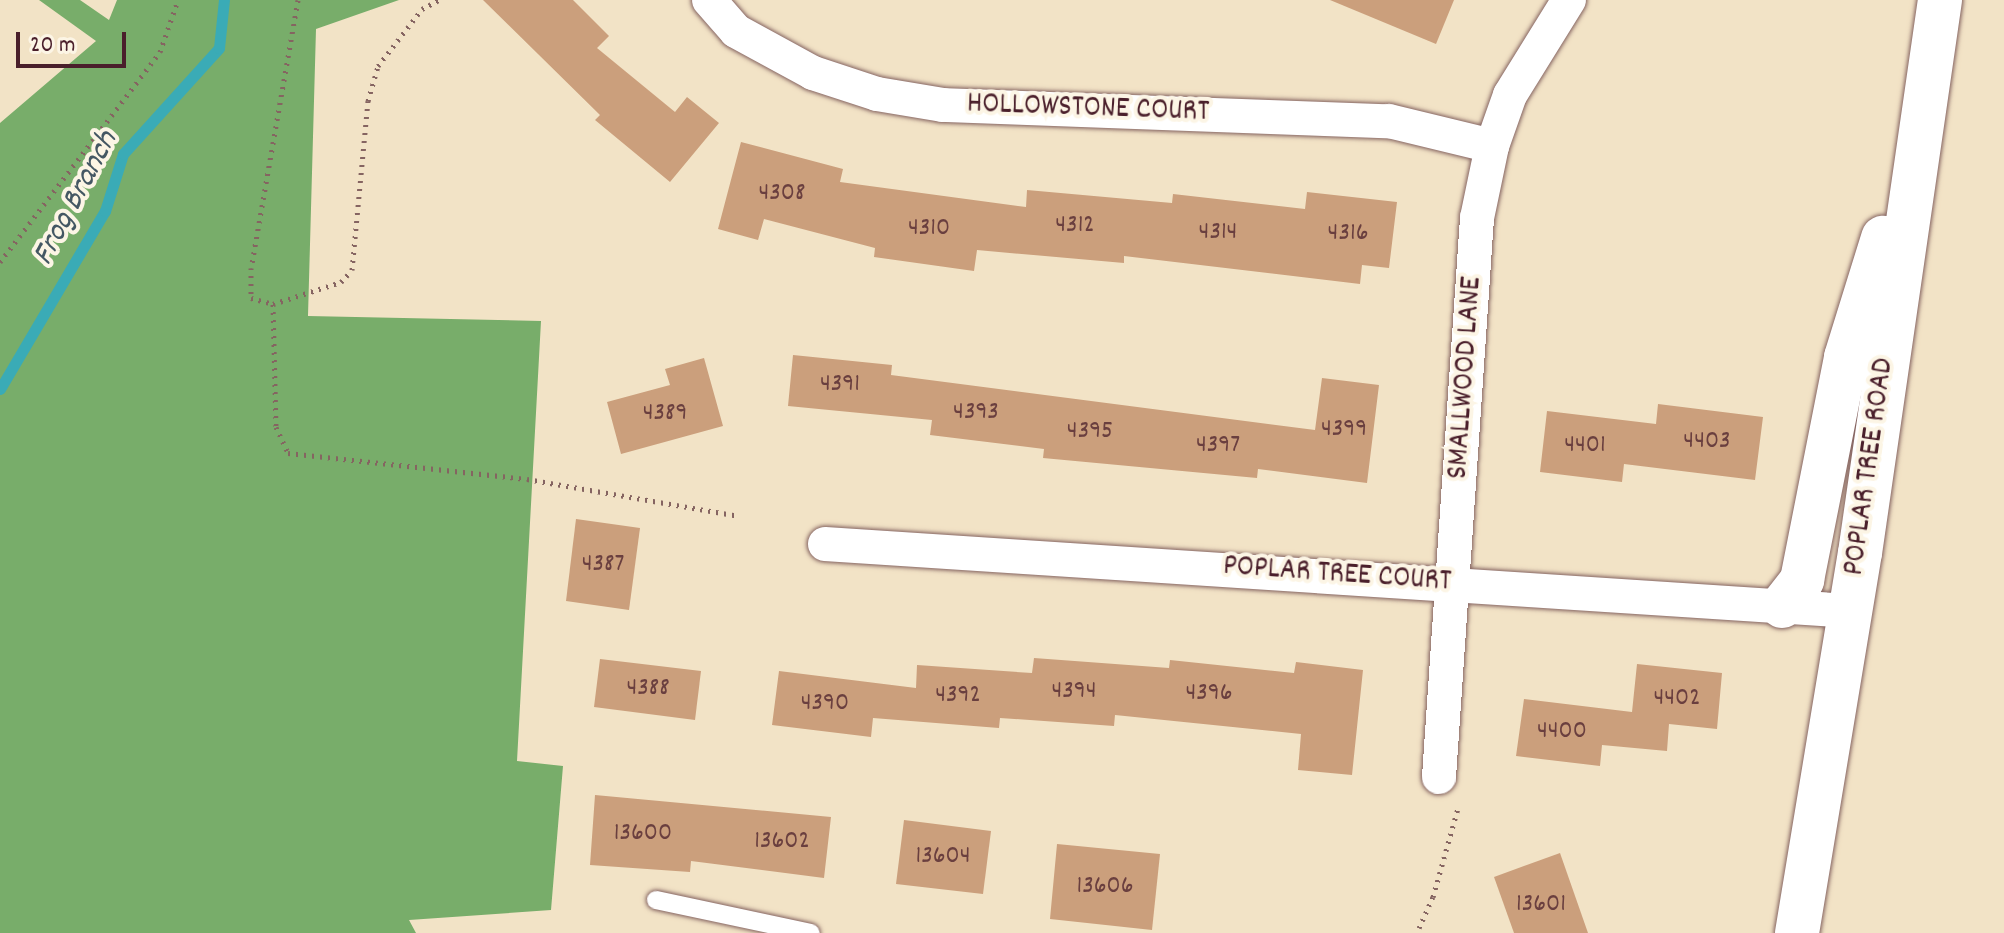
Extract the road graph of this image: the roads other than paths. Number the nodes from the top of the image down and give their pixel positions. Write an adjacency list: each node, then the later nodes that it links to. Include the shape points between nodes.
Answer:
1 (709, 0): 5 (street, HOLLOWSTONE COURT, via 727,24 749,38 813,73 877,94 943,105 1389,121)
2 (1569, 0): 5 (street, SMALLWOOD LANE, via 1510,95)
3 (1940, 0): 4 (main road, POPLAR TREE ROAD)
4 (1923, 110): 8 (main road, via 1846,357 1802,580); 9 (main road, POPLAR TREE ROAD)
5 (1492, 146): 7 (street, SMALLWOOD LANE, via 1477,218)
6 (825, 544): 7 (street, POPLAR TREE COURT)
7 (1454, 584): 8 (street, POPLAR TREE COURT); 10 (street, SMALLWOOD LANE)
8 (1782, 606): 9 (street, POPLAR TREE COURT)
9 (1849, 611): 13 (main road, POPLAR TREE ROAD)
10 (1450, 787)
11 (656, 900): 12 (lane)
12 (811, 933)
13 (1797, 933)

